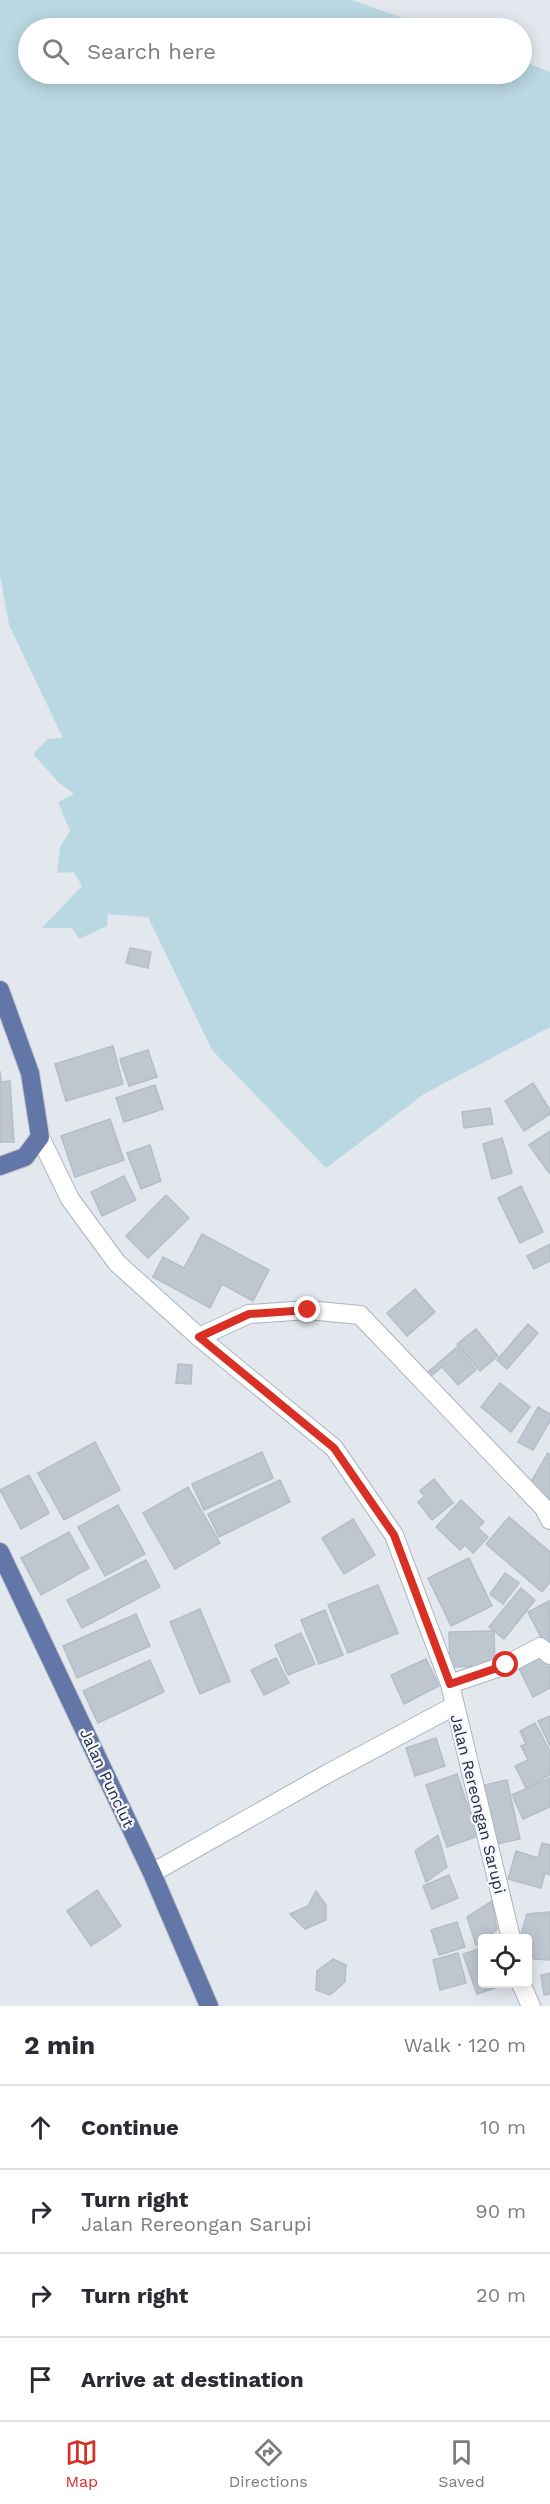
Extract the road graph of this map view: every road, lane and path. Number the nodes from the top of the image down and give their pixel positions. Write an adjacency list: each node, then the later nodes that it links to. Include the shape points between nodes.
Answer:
1 (0, 990): 2 (main road, via 30,1073)
2 (40, 1137): 3 (main road, via 25,1157); 4 (street, Jalan Rereongan Sarupi, via 70,1199 117,1263)
3 (0, 1166)
4 (199, 1337): 5 (street, via 249,1314 308,1310 360,1315 544,1508); 8 (street, Jalan Rereongan Sarupi, via 334,1448 394,1535)
5 (550, 1520)
6 (0, 1552): 10 (main road, Jalan Punclut)
7 (550, 1655): 8 (street, via 540,1647 506,1665)
8 (450, 1684): 9 (street, Jalan Rereongan Sarupi)
9 (454, 1706): 10 (street); 11 (street, Jalan Rereongan Sarupi)
10 (152, 1873): 13 (main road, Jalan Punclut)
11 (510, 1934)
12 (523, 1988): 14 (street)
13 (209, 2006)
14 (531, 2006)

